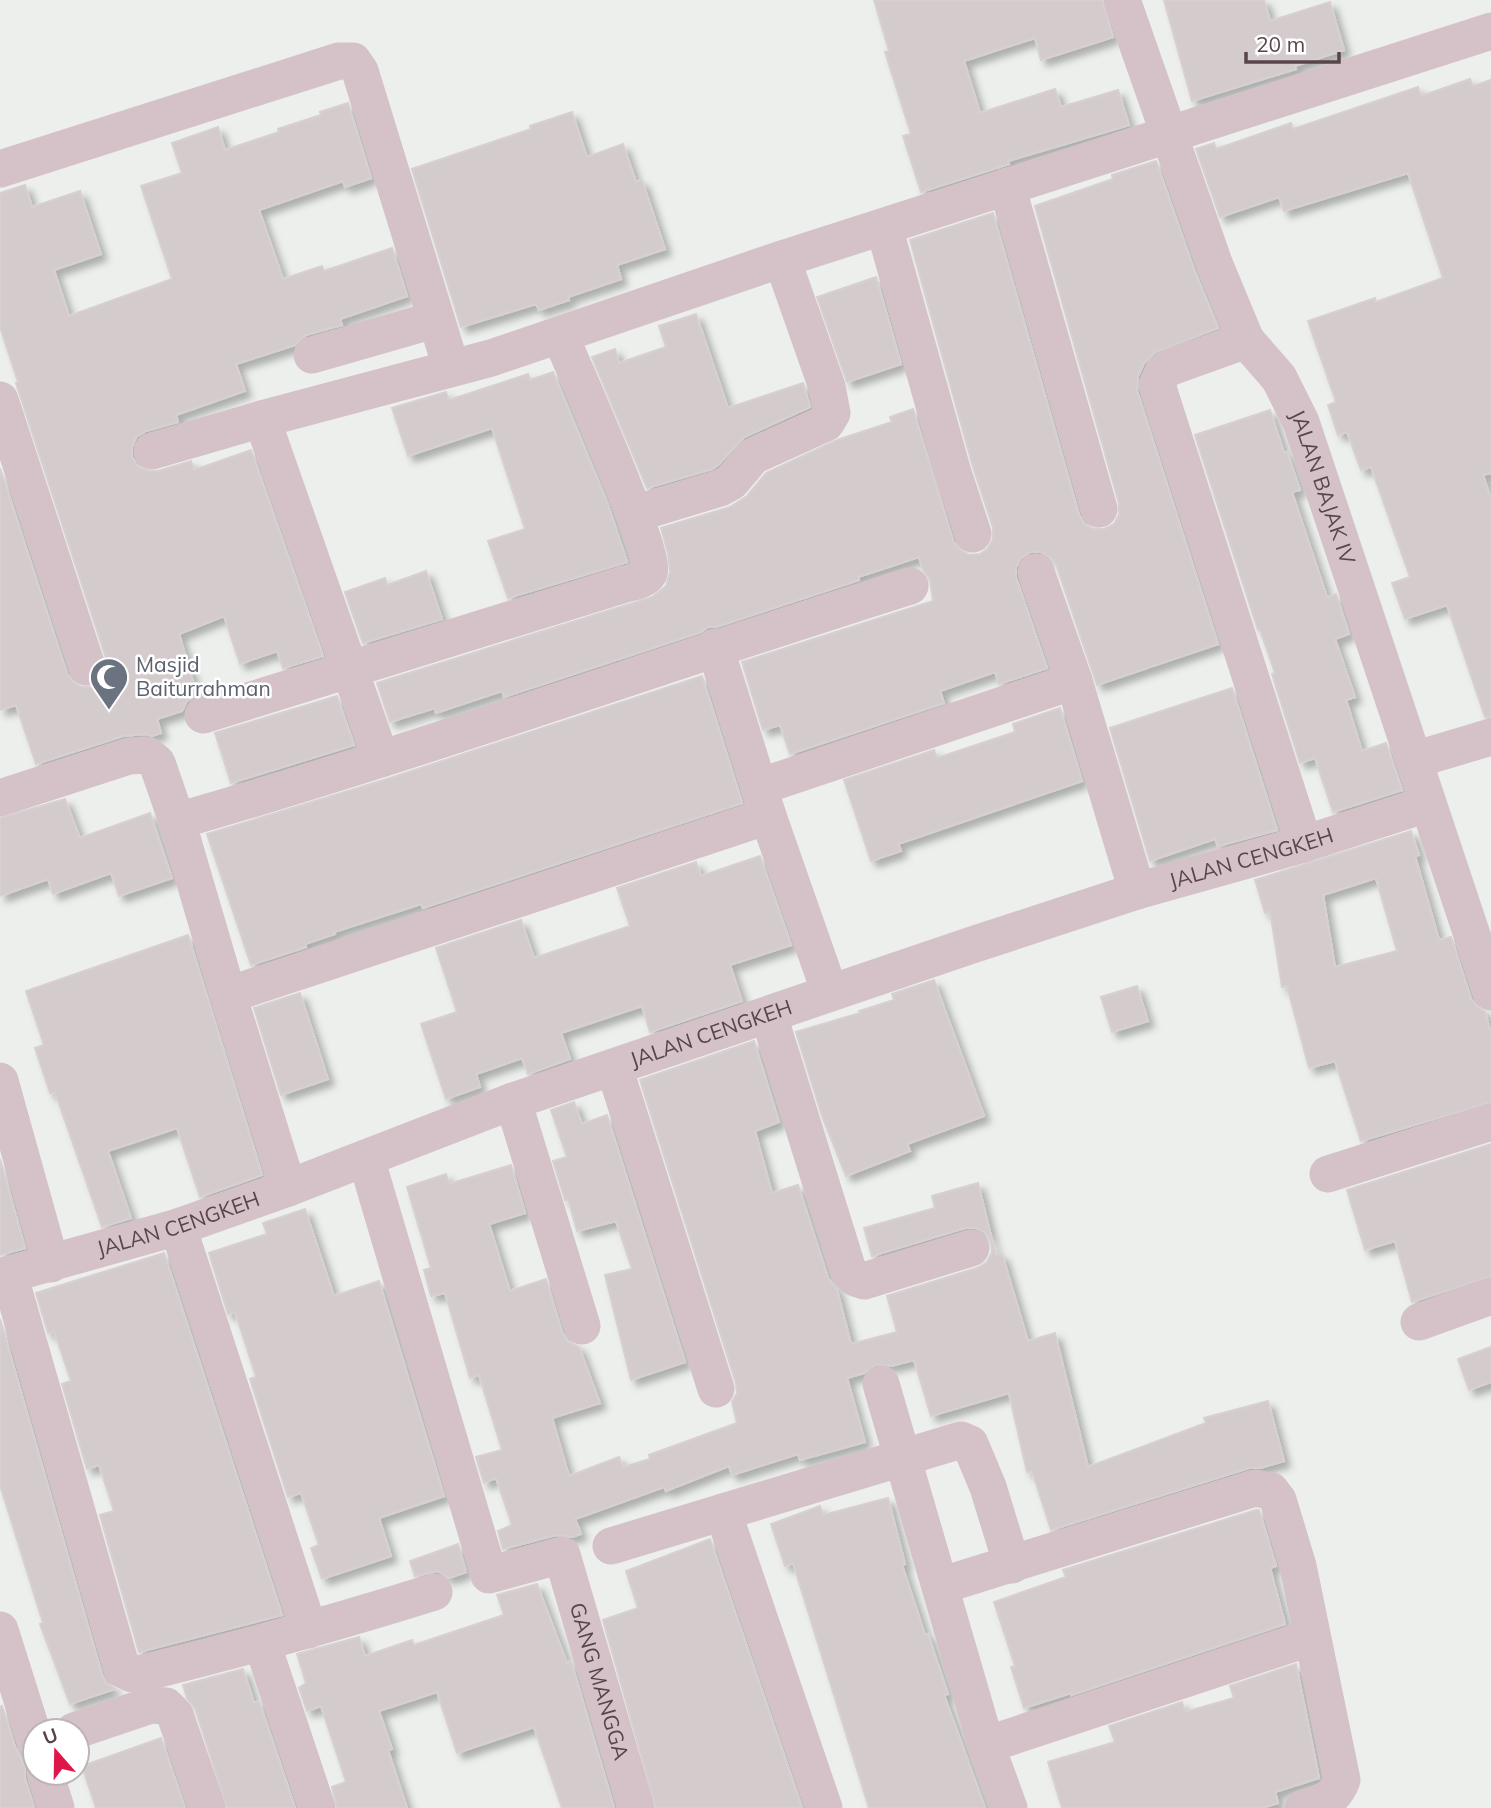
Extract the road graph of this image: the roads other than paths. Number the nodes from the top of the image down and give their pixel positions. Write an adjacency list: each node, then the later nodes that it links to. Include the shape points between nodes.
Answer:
1 (1122, 0): 3 (street, JALAN BAJAK IV)
2 (1491, 30): 3 (street)
3 (1168, 134): 5 (street); 10 (street, JALAN BAJAK IV)
4 (0, 169): 8 (street, via 339,61 353,61 360,71)
5 (1007, 186): 6 (street); 16 (street)
6 (884, 227): 7 (street); 18 (street)
7 (782, 259): 9 (street); 17 (street, via 827,387 832,416 753,456 720,488)
8 (435, 320): 11 (street); 12 (street)
9 (560, 335): 12 (street); 17 (street)
10 (1246, 340): 28 (street, JALAN BAJAK IV, via 1279,378 1301,422); 33 (street, via 1168,368 1157,385)
11 (312, 355)
12 (451, 367): 14 (street)
13 (0, 400): 22 (street)
14 (262, 419): 15 (street); 23 (street)
15 (152, 451)
16 (1099, 509)
17 (634, 514): 23 (street, via 650,566 642,579)
18 (973, 534)
19 (1036, 572): 24 (street)
20 (910, 586): 21 (street)
21 (715, 648): 27 (street); 30 (street)
22 (87, 667)
23 (352, 670): 25 (street); 27 (street)
24 (1074, 681): 30 (street); 34 (street)
25 (204, 715)
26 (1491, 737): 28 (street)
27 (381, 759): 32 (street)
28 (1414, 760): 31 (street, JALAN BAJAK IV)
29 (0, 798): 32 (street, via 129,756 147,755 157,763)
30 (764, 802): 36 (street); 37 (street)
31 (1427, 804): 33 (street, JALAN CENGKEH); 35 (street, JALAN BAJAK IV)
32 (177, 821): 37 (street)
33 (1304, 844): 34 (street, JALAN CENGKEH)
34 (1138, 891): 36 (street, JALAN CENGKEH)
35 (1491, 992)
36 (830, 993): 38 (street, JALAN CENGKEH)
37 (228, 995): 45 (street)
38 (769, 1016): 39 (street, JALAN CENGKEH); 47 (street, via 848,1270 864,1281)
39 (614, 1067): 41 (street, JALAN CENGKEH); 54 (street)
40 (0, 1082): 48 (street)
41 (513, 1101): 43 (street, JALAN CENGKEH); 52 (street)
42 (1491, 1122): 44 (street)
43 (366, 1158): 45 (street, JALAN CENGKEH); 72 (street, GANG MANGGA, via 489,1575 562,1555)
44 (1328, 1174)
45 (288, 1188): 46 (street, JALAN CENGKEH)
46 (178, 1227): 48 (street, JALAN CENGKEH); 62 (street)
47 (971, 1248)
48 (51, 1264): 49 (street, JALAN CENGKEH)
49 (4, 1275): 64 (street, via 122,1669 143,1673)
50 (1491, 1296): 51 (street)
51 (1419, 1322)
52 (582, 1326)
53 (881, 1384): 55 (street)
54 (716, 1388)
55 (903, 1458): 56 (street); 58 (street, via 954,1440 970,1444); 59 (street)
56 (723, 1511): 57 (street); 73 (street)
57 (611, 1546)
58 (1012, 1564): 59 (street); 63 (street, via 1255,1488 1268,1489 1278,1500 1298,1566)
59 (940, 1586): 67 (street)
60 (435, 1592): 62 (street)
61 (0, 1630): 65 (street)
62 (309, 1630): 64 (street)
63 (1312, 1637): 67 (street); 75 (street, via 1342,1780 1338,1792 1328,1800)
64 (262, 1643): 71 (street)
65 (27, 1717)
66 (91, 1725): 70 (street, via 151,1705 166,1706 175,1715)
67 (986, 1745): 74 (street)
68 (50, 1787): 69 (street)
69 (57, 1808)
70 (207, 1808)
71 (317, 1808)
72 (636, 1808)
73 (824, 1808)
74 (1009, 1808)
75 (1303, 1808)

